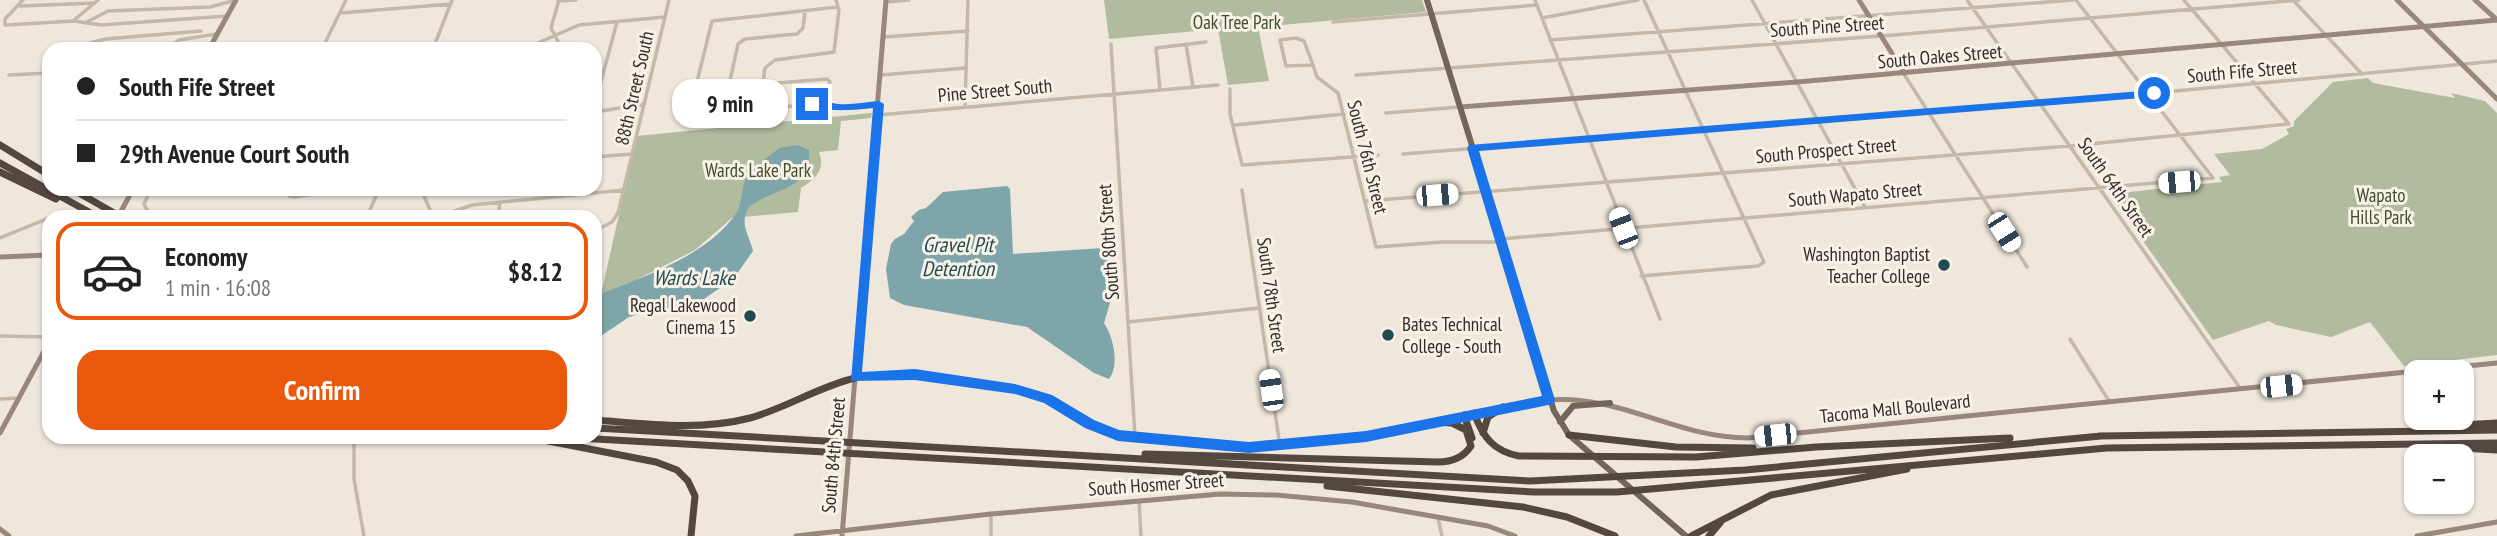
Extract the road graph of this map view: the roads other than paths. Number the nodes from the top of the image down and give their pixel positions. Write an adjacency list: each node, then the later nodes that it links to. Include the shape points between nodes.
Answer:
1 (23, 0): 27 (street)
2 (236, 0): 34 (main road); 43 (street, via 210,7 110,10)
3 (346, 0): 32 (street)
4 (576, 0): 23 (street)
5 (669, 0): 36 (street, 88th Street South)
6 (836, 0): 28 (street)
7 (909, 0): 24 (street)
8 (968, 0): 48 (street)
9 (1427, 0): 33 (main road)
10 (1535, 0): 26 (street)
11 (1638, 0): 37 (street)
12 (1644, 0): 49 (street)
13 (1752, 0): 44 (street)
14 (1859, 0): 35 (street)
15 (1967, 0): 29 (street, South 64th Street)
16 (2074, 0): 29 (street); 38 (street)
17 (2184, 0): 31 (street)
18 (2293, 0): 19 (street, South Pine Street); 31 (street, South Pine Street); 53 (street)
19 (2299, 0)
20 (2397, 0): 46 (main road)
21 (2475, 0): 39 (main road)
22 (97, 1): 27 (street); 40 (street)
23 (558, 1): 51 (street, via 551,28)
24 (886, 1): 54 (main road, South 84th Street)
25 (452, 2): 32 (street); 60 (street)
26 (1537, 5): 33 (street); 37 (street)
27 (20, 6): 40 (street, via 5,25)
28 (837, 7): 30 (street); 85 (street, via 834,52 772,61 765,68)
29 (1973, 8): 35 (street); 45 (street, South 64th Street)
30 (805, 10): 96 (street, via 800,32 794,35 740,42); 96 (street, via 712,21 695,88)
31 (2192, 10): 38 (street, South Pine Street); 67 (street)
32 (340, 13): 59 (street)
33 (1432, 14): 42 (street); 76 (main road)
34 (227, 16): 43 (street); 50 (main road)
35 (1869, 16): 44 (street); 52 (street)
36 (665, 18): 41 (street); 97 (street, 88th Street South)
37 (1542, 18): 55 (street)
38 (2091, 19): 45 (street, South Pine Street); 69 (street)
39 (2497, 20): 46 (main road, South Oakes Street)
40 (73, 21): 43 (street)
41 (618, 22): 51 (street, via 579,25); 83 (street)
42 (1333, 22)
43 (85, 23)
44 (1765, 24): 49 (street); 66 (street)
45 (1987, 27): 52 (street, South Pine Street); 72 (street, South 64th Street)
46 (2424, 27): 53 (street, South Oakes Street); 73 (main road)
47 (201, 31): 56 (street)
48 (968, 31): 54 (street); 75 (street)
49 (1659, 32): 55 (street); 68 (street)
50 (218, 34): 57 (street); 58 (main road)
51 (554, 36): 61 (street); 62 (street)
52 (1881, 36): 66 (street, South Pine Street); 78 (street)
53 (2326, 36): 67 (street, South Oakes Street); 79 (street)
54 (883, 37): 81 (main road, South 84th Street)
55 (1550, 40): 70 (street)
56 (94, 42)
57 (175, 42)
58 (213, 42)
59 (326, 42)
60 (436, 42)
61 (539, 42)
62 (558, 42)
63 (1206, 42): 65 (street)
64 (1111, 44): 92 (street, South 80th Street)
65 (1186, 44): 88 (street); 91 (street, via 1155,49)
66 (1776, 44): 68 (street, South Pine Street); 84 (street)
67 (2222, 45): 69 (street, South Oakes Street); 86 (street)
68 (1668, 52): 70 (street, South Pine Street); 90 (street)
69 (2119, 55): 72 (street, South Oakes Street); 93 (street)
70 (1558, 60): 76 (street, South Pine Street); 94 (street)
71 (2497, 61): 73 (street, South Fife Street)
72 (2012, 63): 78 (street, South Oakes Street); 100 (street, South 64th Street)
73 (2462, 64): 79 (street, South Fife Street); 95 (main road)
74 (1312, 65): 74 (street, South 76th Street, via 1304,41 1280,41 1286,66); 107 (street, South 76th Street, via 1317,77 1338,93)
75 (966, 68): 81 (street); 101 (street)
76 (1449, 69): 82 (street, South Pine Street); 102 (main road)
77 (42, 73): 80 (street)
78 (1904, 73): 84 (main road, South Oakes Street); 105 (street)
79 (2362, 74): 86 (street, South Fife Street)
80 (9, 75)
81 (880, 75): 99 (main road, South 84th Street)
82 (1356, 75)
83 (602, 79)
84 (1797, 82): 90 (main road, South Oakes Street); 109 (street)
85 (764, 84): 98 (street, via 830,80); 104 (street)
86 (2256, 84): 93 (street, South Fife Street); 112 (street, South Prospect Street, via 2289,124)
87 (1217, 85): 88 (street)
88 (1193, 87): 91 (street)
89 (1230, 89): 110 (street)
90 (1685, 89): 94 (main road, South Oakes Street); 111 (street)
91 (1160, 90): 92 (street)
92 (1114, 93): 101 (street, Pine Street South); 162 (street, South 80th Street)
93 (2149, 94): 100 (street, South Fife Street); 112 (street)
94 (1572, 98): 102 (main road, South Oakes Street); 113 (street)
95 (2497, 99)
96 (725, 103): 104 (street, via 734,112)
97 (644, 104): 103 (street); 118 (street, 88th Street South)
98 (826, 104): 99 (street, via 836,108); 104 (street)
99 (879, 104): 108 (main road, South 84th Street)
100 (2041, 104): 105 (street, South Fife Street); 114 (street, South 64th Street)
101 (965, 106): 108 (street, Pine Street South)
102 (1460, 107): 106 (street, South Oakes Street); 116 (main road)
103 (602, 110)
104 (759, 110)
105 (1928, 111): 109 (street, South Fife Street); 117 (street)
106 (1386, 113)
107 (1344, 114): 110 (street); 122 (street, South 76th Street)
108 (878, 115): 168 (main road, South 84th Street)
109 (1818, 121): 111 (street, South Fife Street); 124 (street)
110 (1234, 125): 122 (street, via 1241,164 1255,167)
111 (1704, 130): 113 (street, South Fife Street); 127 (street)
112 (2181, 136): 114 (street, South Prospect Street); 132 (street, South Wapato Street, via 2213,178)
113 (1588, 139): 116 (street, South Fife Street); 128 (street)
114 (2070, 146): 117 (street, South Prospect Street); 132 (street, South 64th Street)
115 (0, 147): 126 (highway)
116 (1472, 148): 119 (street, South Fife Street); 134 (main road)
117 (1954, 153): 124 (street, South Prospect Street); 140 (street)
118 (632, 154): 121 (street); 130 (street, 88th Street South)
119 (1403, 154)
120 (1378, 155): 122 (street)
121 (602, 156)
122 (1355, 158): 141 (street, South 76th Street)
123 (0, 163): 129 (highway)
124 (1840, 163): 127 (street, South Prospect Street); 143 (street)
125 (0, 172): 133 (highway)
126 (42, 172)
127 (1724, 173): 128 (street, South Prospect Street); 149 (street)
128 (1605, 183): 134 (street, South Prospect Street); 152 (street)
129 (42, 186)
130 (624, 190): 135 (street); 151 (street, 88th Street South, via 618,213)
131 (1242, 190): 160 (street, South 78th Street)
132 (2101, 190): 140 (street, South Wapato Street); 169 (street, South 64th Street)
133 (42, 191)
134 (1485, 191): 141 (street, South Prospect Street); 154 (main road)
135 (602, 192)
136 (52, 196): 144 (highway)
137 (60, 196): 145 (highway)
138 (84, 196): 146 (highway)
139 (562, 196): 142 (street)
140 (1982, 198): 143 (street, South Wapato Street); 158 (street)
141 (1365, 201): 155 (street, South 76th Street)
142 (500, 202): 147 (street); 148 (street)
143 (1865, 207): 149 (street, South Wapato Street)
144 (83, 210)
145 (85, 210)
146 (108, 210)
147 (455, 210)
148 (499, 210)
149 (1745, 219): 152 (street, South Wapato Street); 159 (street, via 1764,263)
150 (42, 220): 153 (street)
151 (602, 227)
152 (1623, 228): 154 (street, South Wapato Street); 159 (street)
153 (0, 238)
154 (1500, 241): 155 (street, South Wapato Street); 172 (main road)
155 (1379, 249)
156 (42, 255): 157 (main road)
157 (0, 257)
158 (2027, 267)
159 (1641, 276): 161 (street)
160 (1259, 308): 162 (street); 196 (street, South 78th Street)
161 (1660, 319)
162 (1128, 322): 190 (street, South 80th Street)
163 (0, 336): 164 (street)
164 (42, 337)
165 (2070, 339): 174 (street)
166 (42, 355): 170 (main road)
167 (2497, 363): 169 (main road, Tacoma Mall Boulevard)
168 (855, 378): 178 (highway, via 726,423); 190 (main road, Tacoma Mall Boulevard, via 915,374 1023,391 1056,402 1103,431); 210 (main road, South 84th Street)
169 (2241, 390): 174 (main road, Tacoma Mall Boulevard)
170 (19, 398): 171 (street); 185 (main road)
171 (0, 400)
172 (1549, 400): 173 (main road, Tacoma Mall Boulevard, via 1576,397); 175 (main road, Tacoma Mall Boulevard); 180 (main road)
173 (1610, 403): 174 (main road, Tacoma Mall Boulevard, via 1686,431 1748,438); 180 (main road, via 1577,405)
174 (2110, 403)
175 (1503, 407): 176 (main road, Tacoma Mall Boulevard); 188 (highway, via 1486,419)
176 (1474, 413): 177 (main road, Tacoma Mall Boulevard); 188 (highway)
177 (1464, 415): 179 (main road, Tacoma Mall Boulevard); 197 (highway, via 1471,429)
178 (602, 420)
179 (1432, 422): 196 (main road, Tacoma Mall Boulevard, via 1366,437); 197 (highway, via 1464,428)
180 (1560, 422): 186 (main road)
181 (2497, 424): 184 (highway)
182 (602, 428): 201 (highway)
183 (2497, 430): 184 (highway)
184 (2303, 432): 187 (highway)
185 (0, 433)
186 (1569, 435): 198 (highway, via 1702,448); 220 (main road)
187 (2101, 436): 198 (highway); 201 (highway, via 1587,481)
188 (1484, 437): 198 (highway, via 1500,452 1528,456 1696,457)
189 (602, 439): 203 (highway)
190 (1135, 439): 196 (main road, Tacoma Mall Boulevard)
191 (2497, 443): 195 (highway)
192 (354, 444): 212 (street)
193 (563, 444): 213 (highway, via 671,466 693,491)
194 (2404, 444): 202 (highway, via 2153,446)
195 (2425, 444)
196 (1279, 446)
197 (1471, 446): 201 (highway, via 1461,457 1442,462)
198 (1816, 447)
199 (2474, 448): 200 (highway)
200 (2497, 450)
201 (1069, 454)
202 (1959, 460): 203 (highway, via 1616,492); 206 (highway, via 1783,492)
203 (1267, 478): 219 (highway, via 1533,509)
204 (1139, 499): 205 (main road, South Hosmer Street); 207 (main road, South Hosmer Street, via 1276,495); 216 (street)
205 (991, 514): 210 (main road, South Hosmer Street); 215 (street)
206 (1731, 514): 220 (highway); 221 (highway)
207 (1438, 516): 217 (street); 218 (main road, South Hosmer Street)
208 (2497, 522): 222 (main road)
209 (0, 529): 211 (main road)
210 (842, 533): 214 (main road, South Hosmer Street)
211 (9, 536)
212 (363, 536)
213 (691, 536)
214 (796, 536)
215 (991, 536)
216 (1141, 536)
217 (1442, 536)
218 (1515, 536)
219 (1615, 536)
220 (1688, 536)
221 (1709, 536)
222 (2417, 536)

